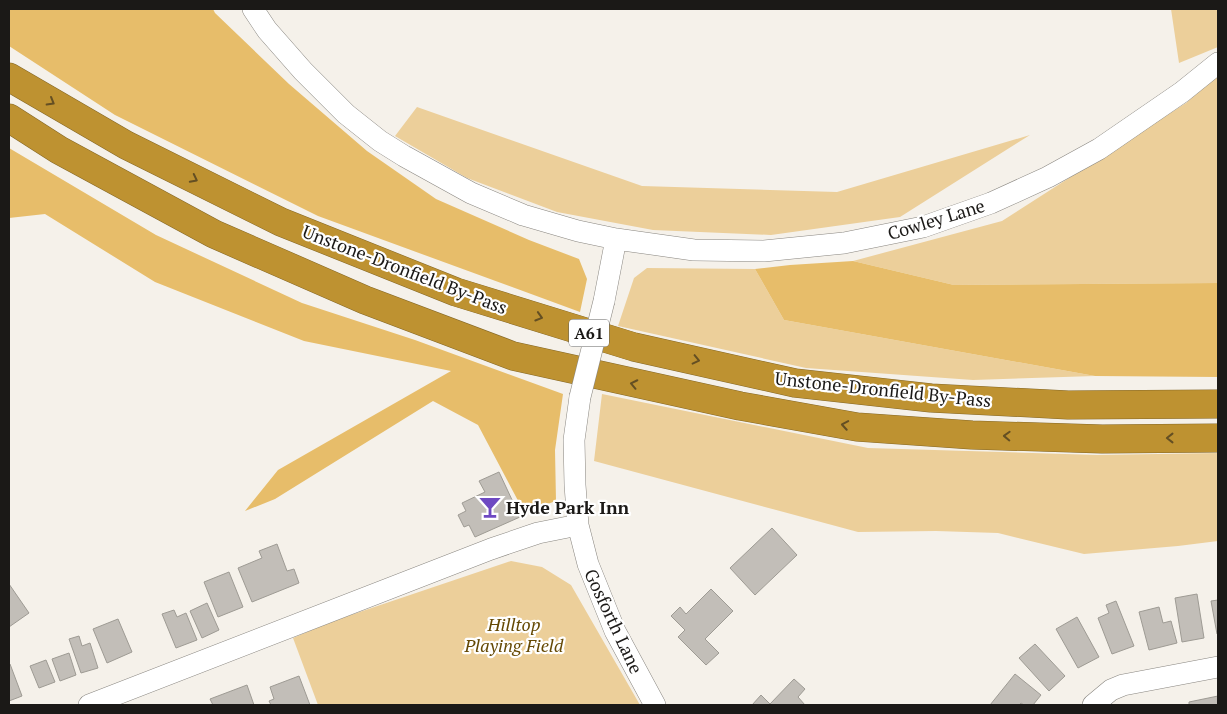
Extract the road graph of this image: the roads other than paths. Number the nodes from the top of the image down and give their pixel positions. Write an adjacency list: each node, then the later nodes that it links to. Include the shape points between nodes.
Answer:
1 (253, 9): 5 (street, Cowley Lane, via 303,71 346,114 380,141 471,193 578,232)
2 (1218, 62): 5 (street, Cowley Lane, via 1182,92 1106,144 1048,177 991,203 922,226 844,243 764,251 694,250)
3 (9, 77): 6 (highway, Unstone-Dronfield By-Pass / A61, one-way to 6, via 126,145 281,222 456,292 634,347 795,383 931,398 1068,405)
4 (9, 118): 7 (highway, Unstone-Dronfield By-Pass / A61, one-way to 4, via 1102,439 857,427 740,406 513,356 365,300 214,234 58,150)
5 (616, 239): 8 (street, Gosforth Lane, bridge, via 580,397 574,440)
6 (1218, 404)
7 (1218, 438)
8 (578, 525): 10 (street, via 538,533 491,549); 11 (street, Gosforth Lane, via 588,564 611,622)
9 (1218, 667): 12 (street, via 1123,685)
10 (89, 705)
11 (655, 705)
12 (1093, 705)

